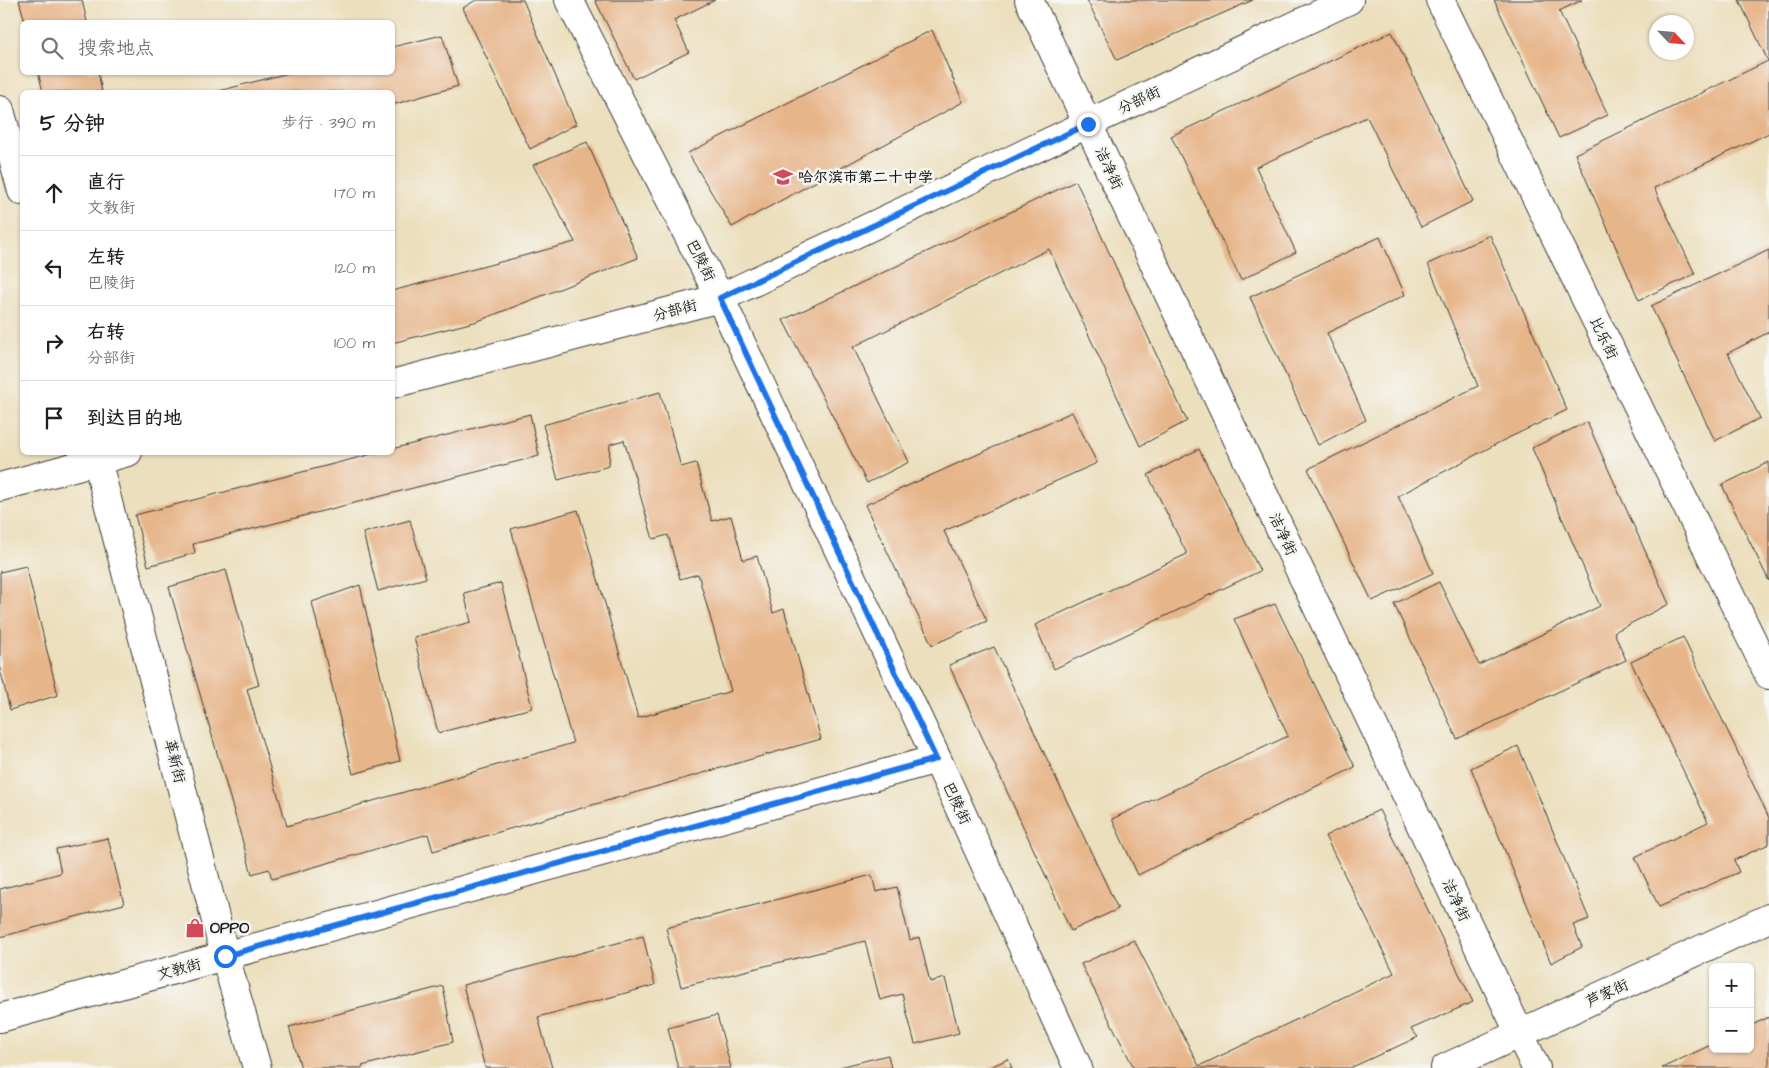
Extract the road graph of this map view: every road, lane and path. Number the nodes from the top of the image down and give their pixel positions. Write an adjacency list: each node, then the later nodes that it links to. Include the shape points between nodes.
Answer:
1 (569, 0): 8 (street, 巴陵街)
2 (1029, 0): 6 (street, 洁净街)
3 (1349, 0): 6 (street, 分部街)
4 (1440, 0): 13 (street, 比乐街)
5 (0, 110): 7 (street)
6 (1088, 124): 8 (street, 分部街); 18 (street, 洁净街)
7 (20, 184)
8 (720, 298): 9 (street, 分部街); 14 (street, 巴陵街)
9 (395, 383)
10 (109, 455): 11 (street)
11 (96, 457): 12 (street); 16 (street, 革新街)
12 (0, 487)
13 (1769, 675)
14 (936, 759): 16 (street, 文教街); 20 (street, 巴陵街)
15 (1769, 918): 18 (street, 芦家街)
16 (225, 956): 17 (street, 文教街); 19 (street, 革新街)
17 (0, 1018)
18 (1520, 1033): 21 (street, 芦家街); 22 (street, 洁净街)
19 (257, 1068)
20 (1078, 1068)
21 (1445, 1068)
22 (1536, 1068)

